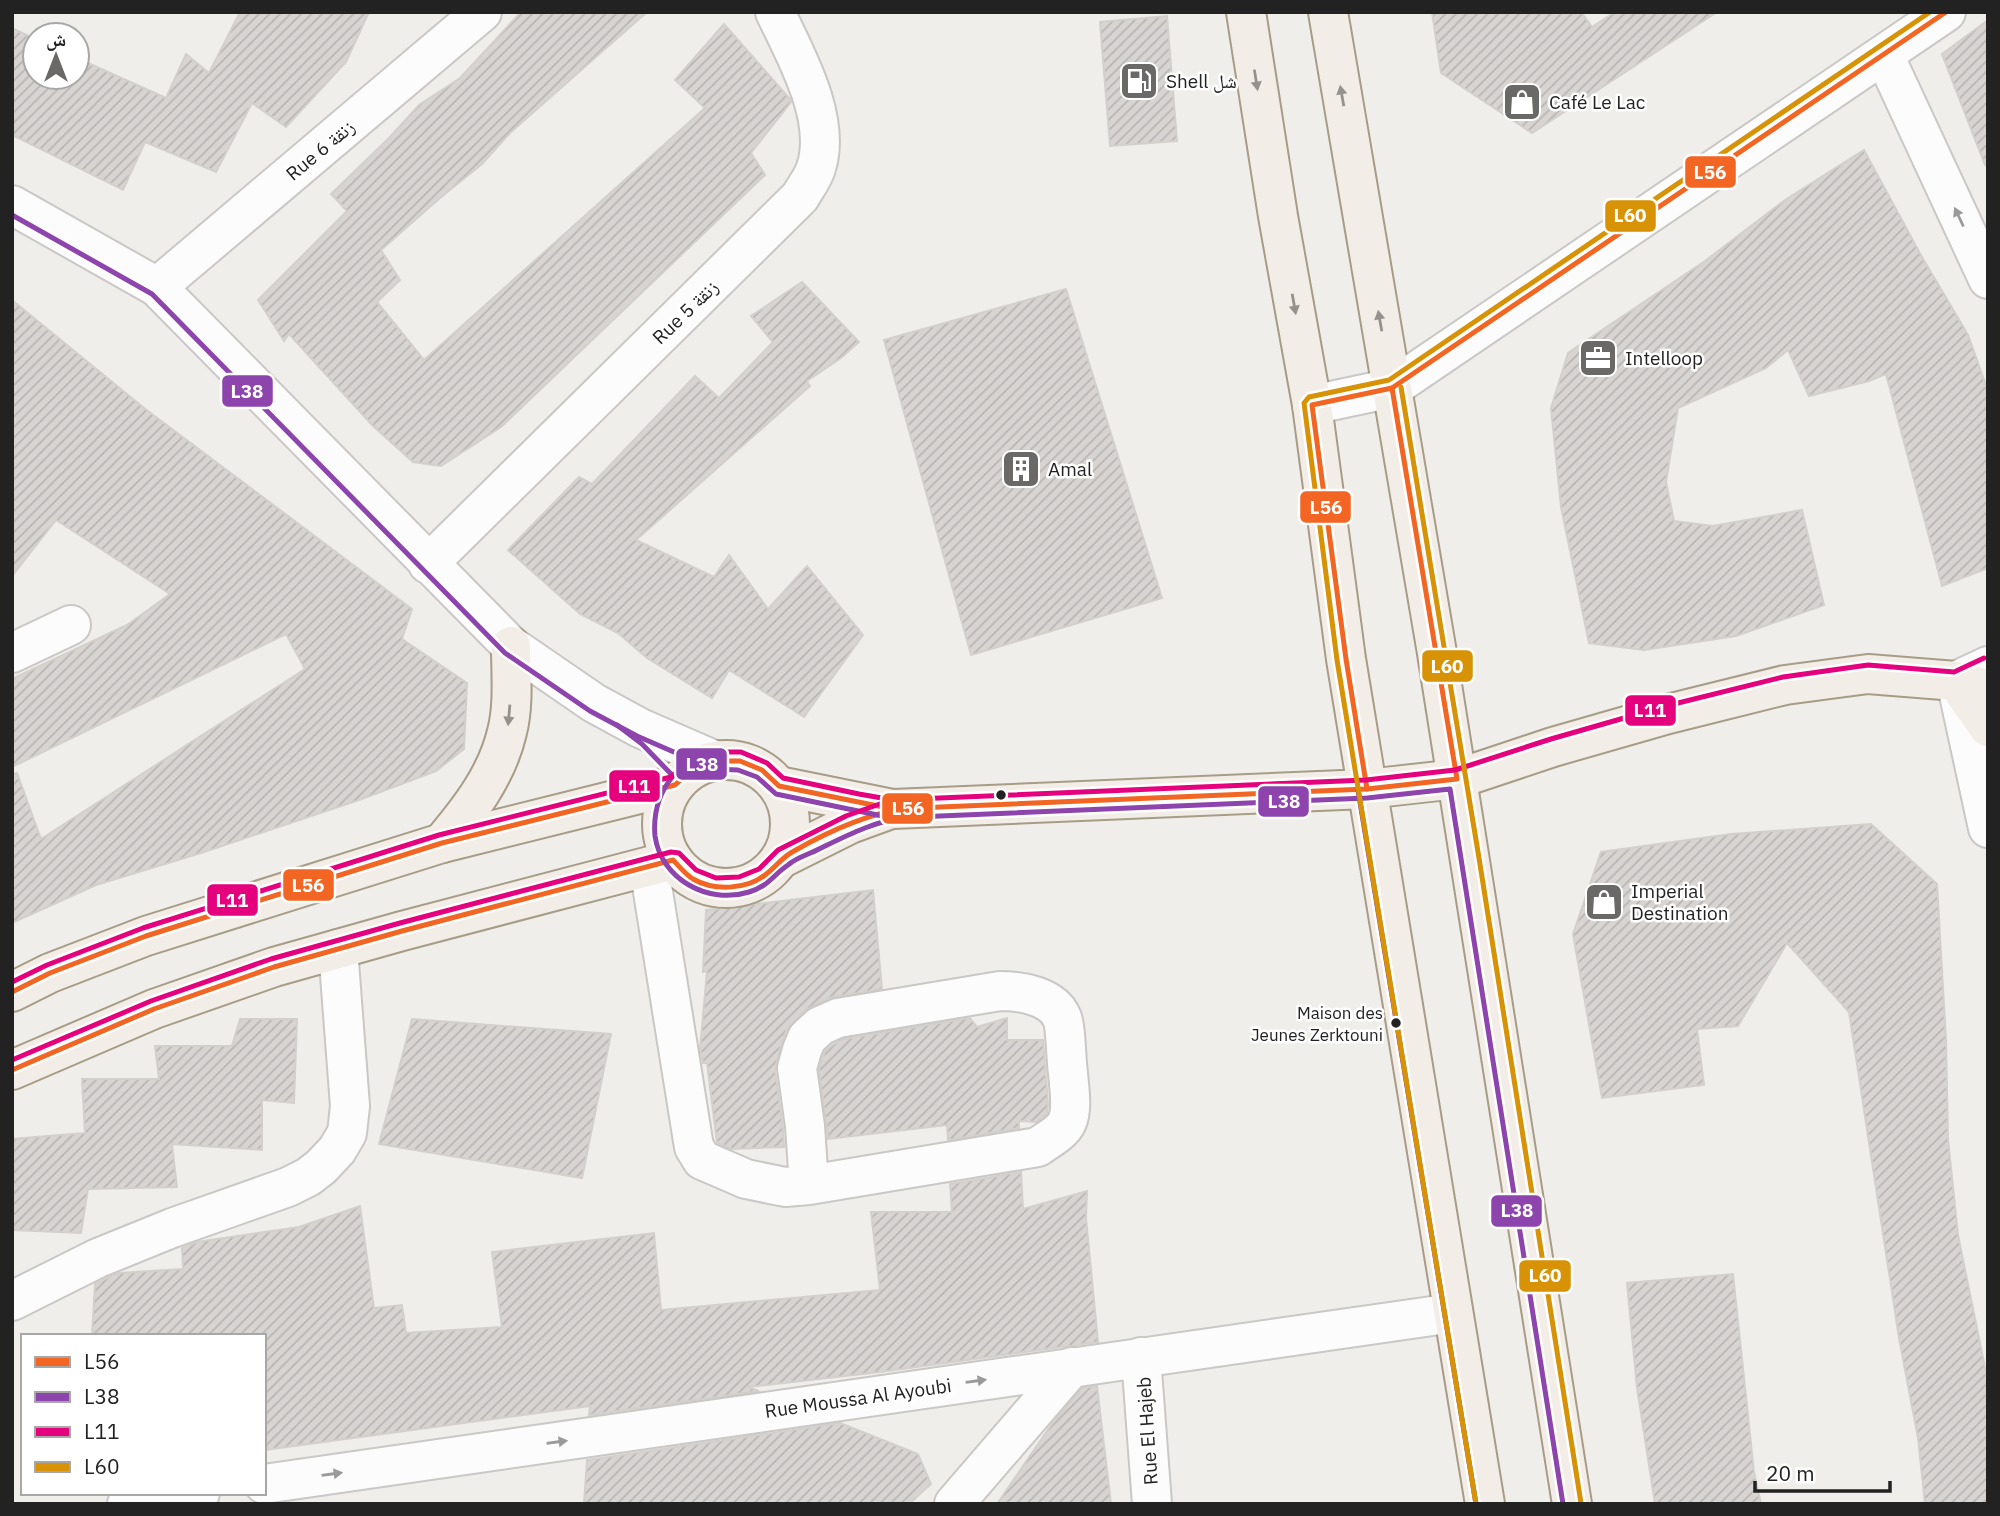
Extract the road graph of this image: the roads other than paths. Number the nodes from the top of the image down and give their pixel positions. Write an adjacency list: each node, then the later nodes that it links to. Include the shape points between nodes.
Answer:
1 (482, 12): 9 (street, Rue 6 زنقة)
2 (775, 12): 12 (street, Rue 5 زنقة, via 810,87 817,116 820,149 816,170 800,197)
3 (1245, 12): 11 (main road, one-way to 11)
4 (1328, 12): 10 (main road, one-way to 4)
5 (1946, 12): 6 (street)
6 (1884, 55): 8 (street, one-way to 6); 10 (street)
7 (12, 205): 9 (street)
8 (1988, 279)
9 (157, 286): 12 (street)
10 (1392, 388): 11 (street); 19 (main road)
11 (1312, 405): 21 (main road)
12 (428, 564): 14 (street)
13 (71, 625): 15 (street)
14 (511, 646): 18 (street, via 594,703 640,728); 24 (main road, one-way to 24, via 508,731 472,807)
15 (12, 653)
16 (1977, 679): 17 (main road); 19 (main road, via 1868,674 1785,685 1668,714); 23 (street)
17 (1988, 727)
18 (692, 774): 20 (main road, via 740,761 762,770); 24 (main road); 26 (main road, via 663,809)
19 (1457, 779): 21 (main road); 41 (main road)
20 (779, 786): 22 (main road); 25 (main road, via 789,808 790,834)
21 (1367, 789): 22 (main road); 32 (main road)
22 (893, 809): 25 (main road, via 850,824)
23 (1988, 828)
24 (442, 843): 28 (main road, via 146,936)
25 (782, 858): 26 (main road, via 764,876 741,886 715,887)
26 (661, 863): 27 (main road); 30 (street, via 694,1147 702,1160 746,1178 785,1187)
27 (338, 948): 29 (main road, via 154,1009); 31 (street, via 350,1106 347,1133 337,1150 321,1167 288,1187 98,1258)
28 (12, 992)
29 (12, 1070)
30 (809, 1185): 30 (street, via 1038,1147 1067,1122 1070,1107 1062,1018 1041,998 1000,991 862,1013 820,1026 807,1038 797,1068)
31 (12, 1301)
32 (1453, 1313): 33 (street, Rue Moussa Al Ayoubi); 40 (main road)
33 (1141, 1357): 34 (street, Rue Moussa Al Ayoubi); 39 (street, Rue El Hajeb)
34 (1072, 1367): 35 (street, Rue Moussa Al Ayoubi, one-way to 34); 38 (street)
35 (266, 1484)
36 (187, 1495): 37 (street)
37 (127, 1504)
38 (954, 1504)
39 (1152, 1504)
40 (1485, 1504)
41 (1572, 1504)

